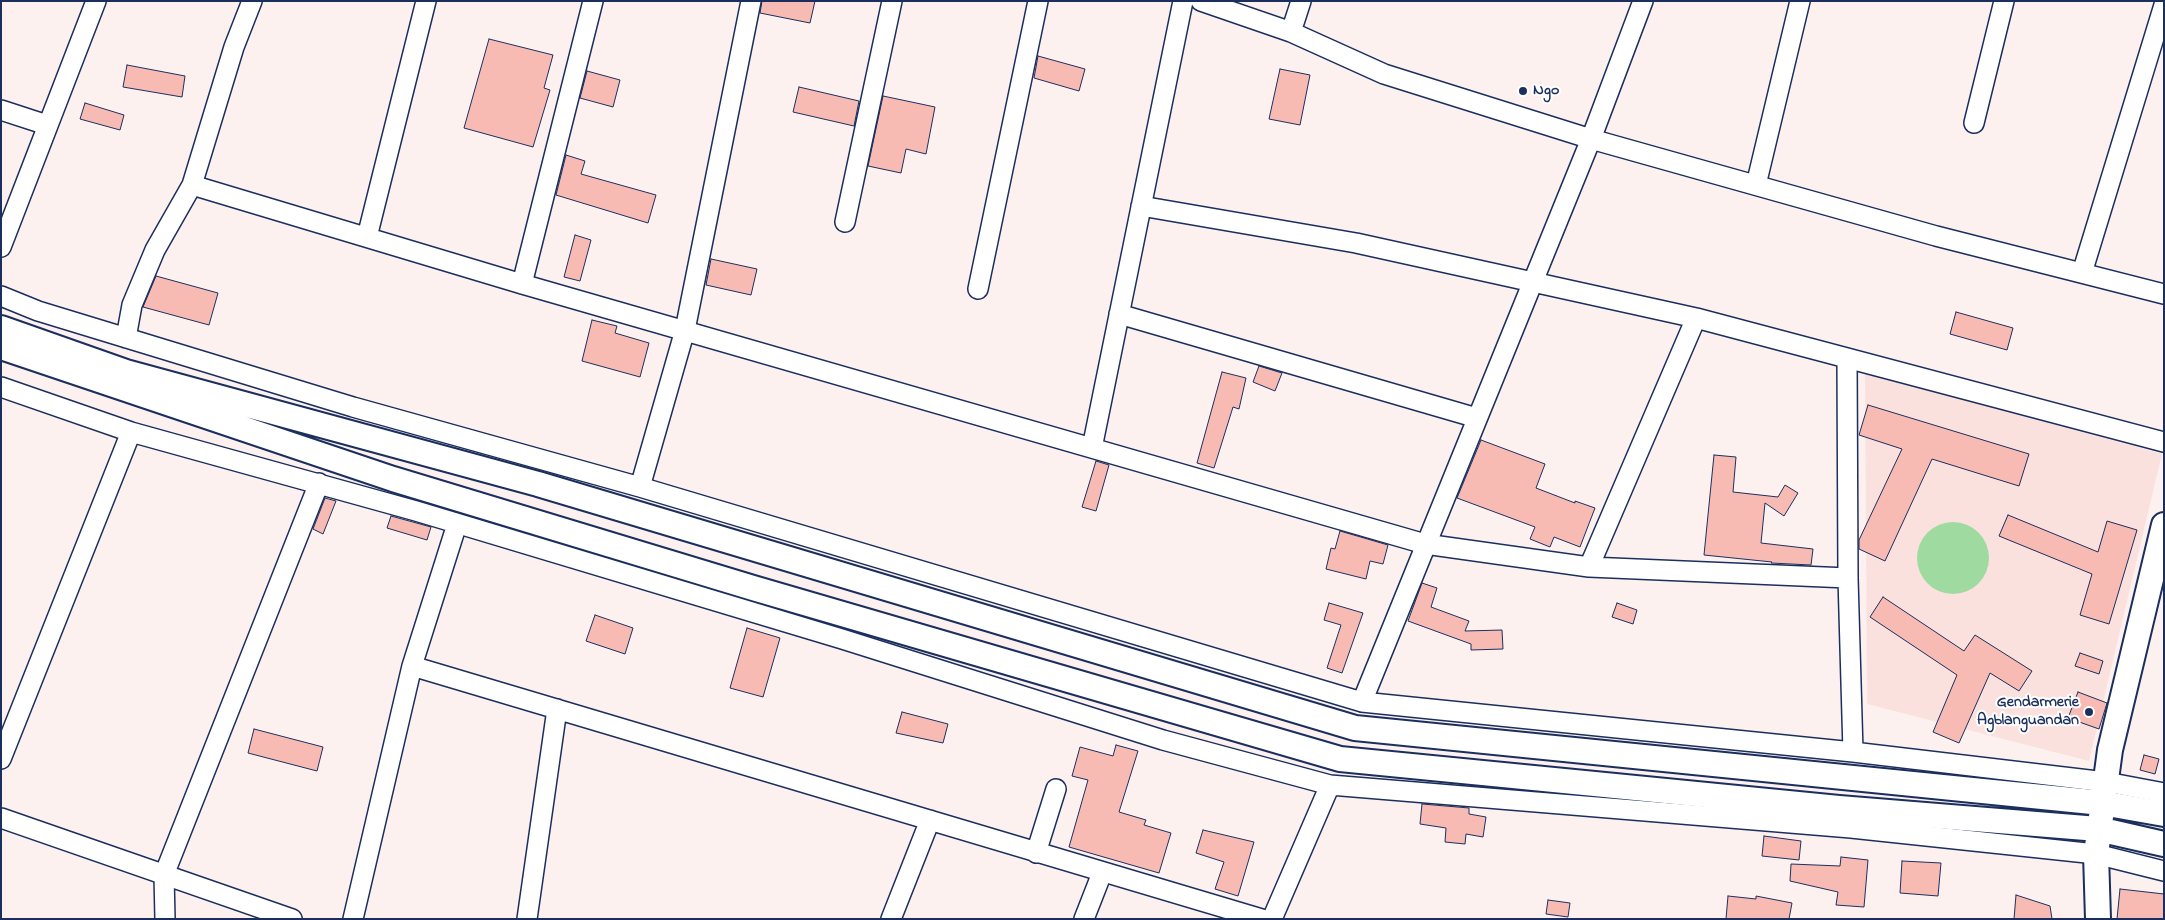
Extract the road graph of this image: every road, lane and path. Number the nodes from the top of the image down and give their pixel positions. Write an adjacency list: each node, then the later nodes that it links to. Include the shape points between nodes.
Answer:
1 (96, 1): 18 (street)
2 (252, 1): 20 (street, via 234,47)
3 (426, 1): 24 (street)
4 (593, 1): 28 (street)
5 (751, 1): 35 (street)
6 (892, 1): 23 (street)
7 (1038, 1): 29 (street)
8 (1183, 1): 22 (street)
9 (1201, 1): 15 (street)
10 (1300, 1): 15 (street)
11 (1643, 1): 19 (street)
12 (1800, 1): 21 (street)
13 (2004, 1): 17 (street)
14 (2164, 5): 26 (street)
15 (1291, 32): 19 (street, via 1384,74)
16 (1, 110): 18 (street)
17 (1974, 123)
18 (47, 125): 25 (street)
19 (1592, 140): 21 (street); 27 (street)
20 (192, 184): 24 (street); 36 (street, via 155,250 132,305)
21 (1756, 185): 26 (street)
22 (1141, 206): 27 (street, via 1356,243); 32 (street)
23 (845, 222)
24 (367, 237): 28 (street)
25 (1, 247)
26 (2082, 273): 30 (street)
27 (1533, 282): 33 (street); 40 (street)
28 (522, 284): 35 (street)
29 (978, 288)
30 (2164, 294)
31 (1, 296): 36 (street)
32 (1119, 314): 40 (street); 43 (street)
33 (1696, 318): 38 (street); 49 (street)
34 (1, 328): 60 (street, via 126,372 538,484 1355,728)
35 (684, 330): 43 (street); 45 (street)
36 (126, 338): 45 (street, via 353,407)
37 (1, 347): 54 (street, via 394,479)
38 (1847, 358): 42 (street); 50 (street)
39 (1, 387): 41 (street)
40 (1477, 418): 48 (street)
41 (132, 432): 44 (street); 57 (street)
42 (2164, 442)
43 (1092, 448): 48 (street)
44 (319, 483): 46 (street); 71 (street)
45 (640, 487): 52 (street)
46 (457, 524): 51 (street); 55 (street, via 842,639)
47 (2164, 525): 60 (street, via 2110,750)
48 (1425, 544): 49 (street); 52 (street)
49 (1589, 568): 50 (street)
50 (1848, 578): 56 (street)
51 (412, 666): 53 (street); 74 (street)
52 (1362, 702): 56 (street)
53 (558, 709): 64 (street); 75 (street)
54 (1172, 712): 55 (street); 65 (street, via 1340,759 1839,808)
55 (1162, 740): 58 (street)
56 (1853, 752): 60 (street)
57 (1, 759)
58 (1330, 785): 68 (street, via 1813,824); 79 (street)
59 (1056, 789): 67 (street)
60 (2104, 792): 61 (street); 62 (street); 65 (street)
61 (2164, 793)
62 (2164, 814)
63 (1, 818): 71 (street)
64 (930, 820): 67 (street); 76 (street)
65 (2098, 829): 66 (street); 68 (street)
66 (2164, 844)
67 (1036, 853): 70 (street)
68 (2096, 854): 69 (street); 80 (street)
69 (2164, 871)
70 (1102, 873): 77 (street); 78 (street)
71 (164, 875): 72 (street); 73 (street)
72 (165, 919)
73 (292, 919)
74 (353, 919)
75 (527, 919)
76 (891, 919)
77 (1084, 919)
78 (1262, 919)
79 (1272, 919)
80 (2098, 919)

